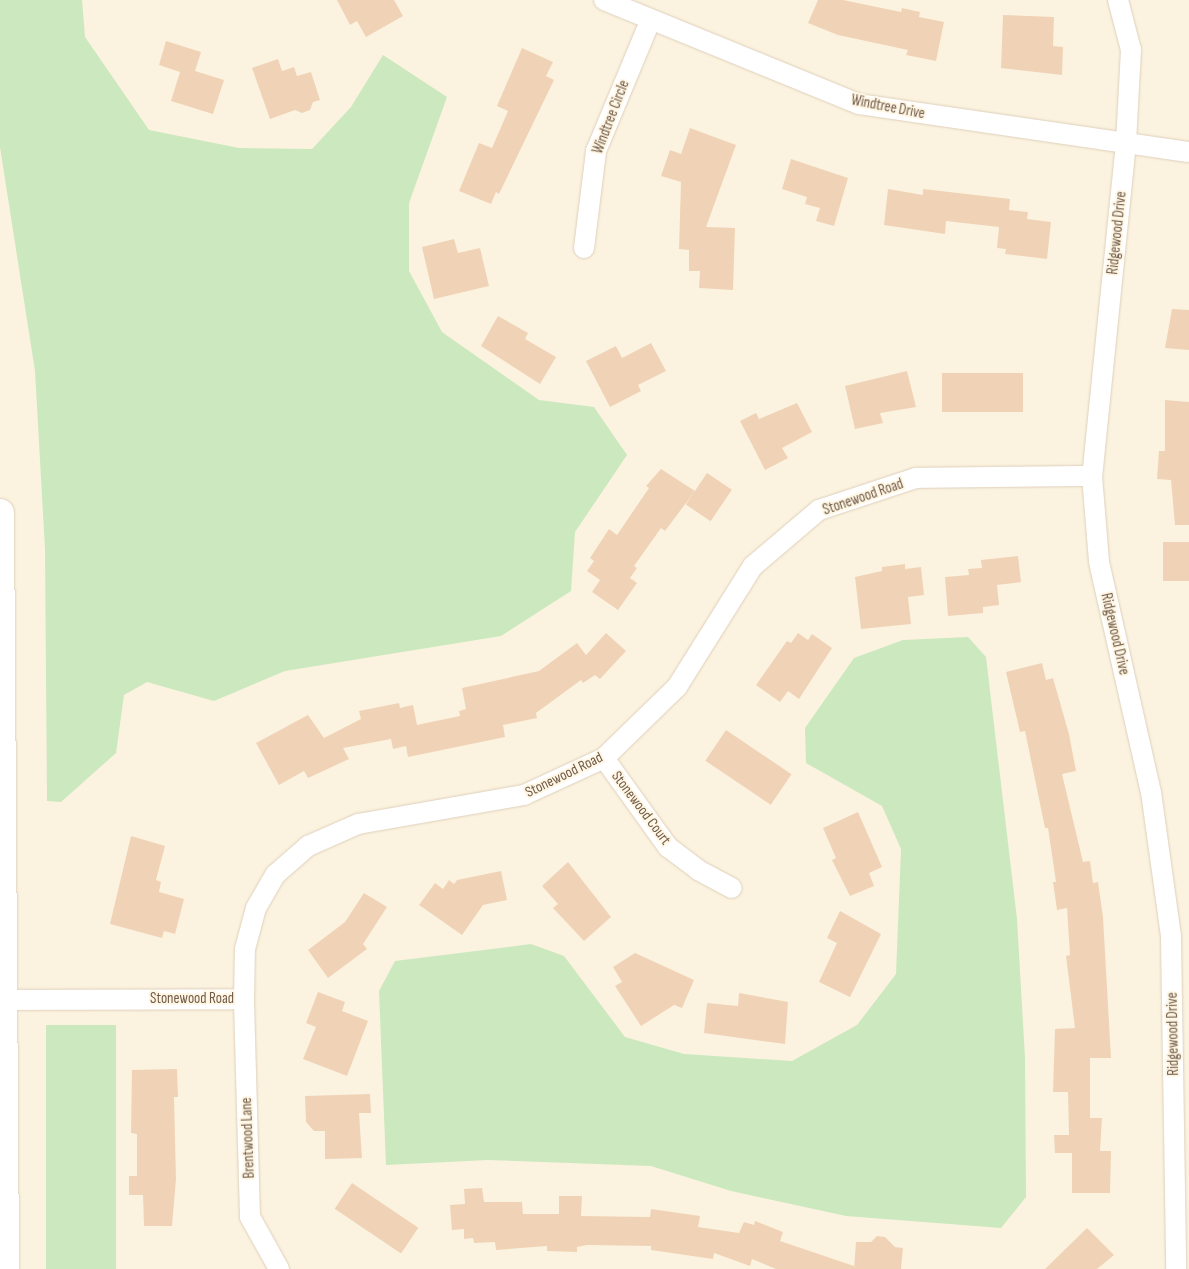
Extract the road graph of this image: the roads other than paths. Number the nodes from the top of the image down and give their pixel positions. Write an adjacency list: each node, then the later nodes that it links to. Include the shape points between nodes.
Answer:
1 (604, 0): 3 (street, Windtree Drive)
2 (1118, 0): 4 (street, Ridgewood Drive, via 1131,50)
3 (650, 21): 4 (street, Windtree Drive, via 859,104); 6 (street, Windtree Circle, via 596,151)
4 (1126, 143): 5 (street, Windtree Drive); 7 (street, Ridgewood Drive)
5 (1189, 152)
6 (584, 248)
7 (1092, 476): 10 (street, Stonewood Road, via 916,478 818,510 753,566 677,688); 16 (street, Ridgewood Drive, via 1099,562 1151,792 1171,937)
8 (0, 513): 9 (street)
9 (2, 721): 13 (street)
10 (604, 758): 11 (street, Stonewood Court, via 668,847 698,870); 12 (street, Stonewood Road, via 524,795 358,824 308,846 276,874 256,908 245,949)
11 (732, 888)
12 (244, 999): 13 (street, Stonewood Road); 15 (street, Brentwood Lane, via 250,1217)
13 (4, 1000): 14 (street)
14 (5, 1269)
15 (279, 1269)
16 (1176, 1269)

